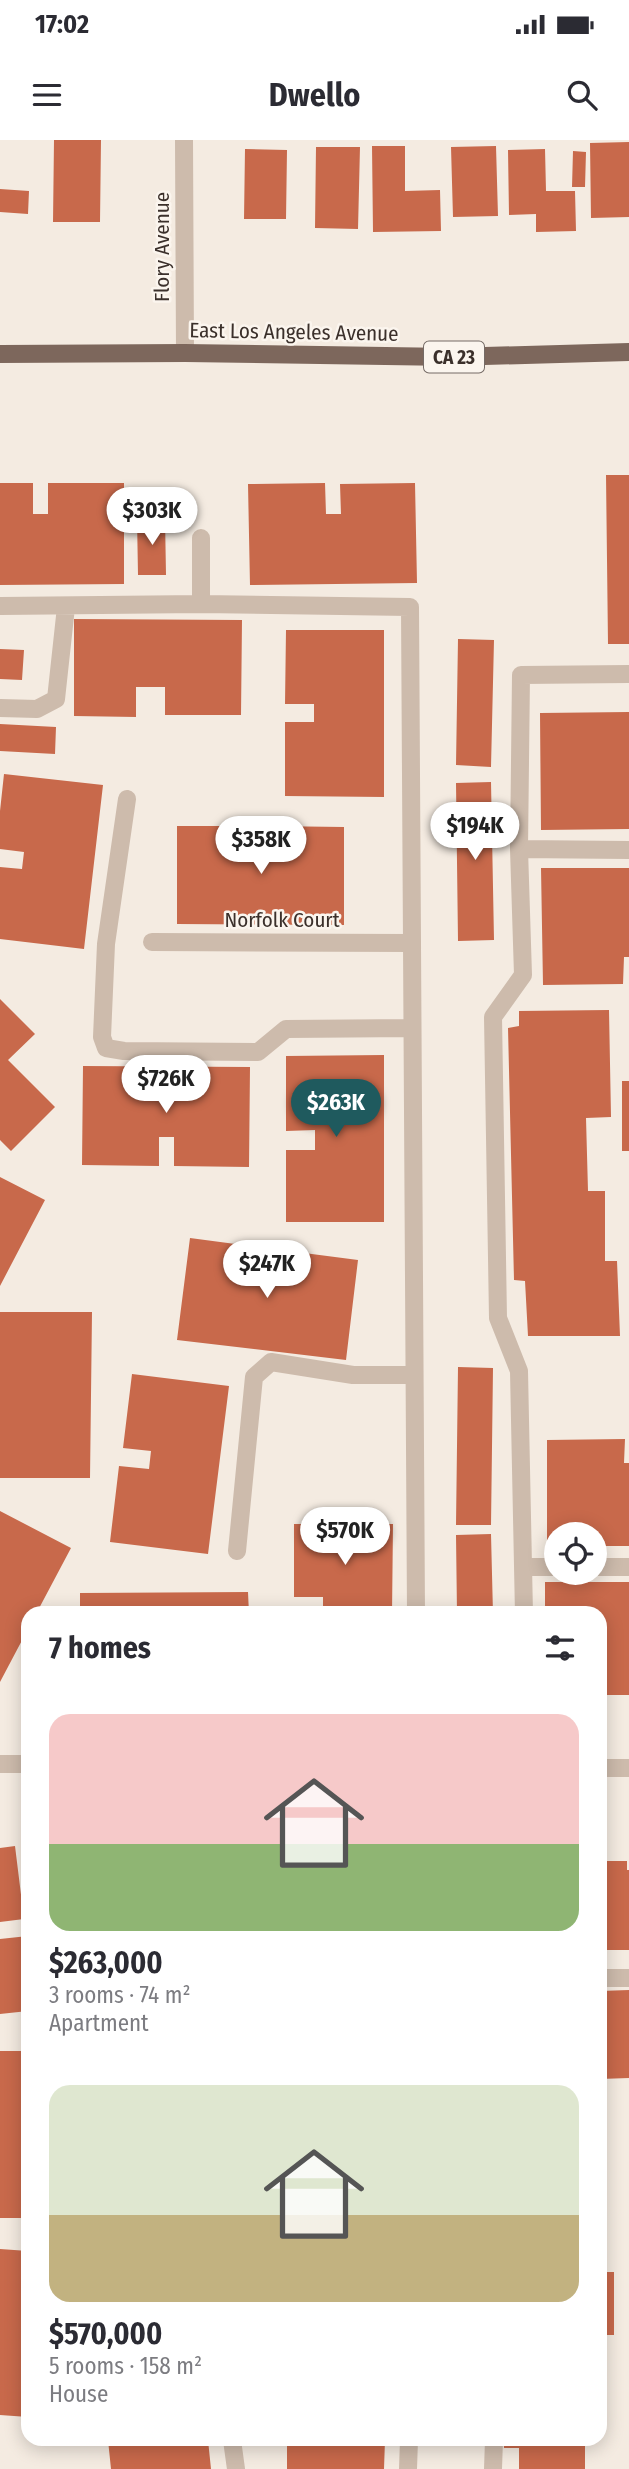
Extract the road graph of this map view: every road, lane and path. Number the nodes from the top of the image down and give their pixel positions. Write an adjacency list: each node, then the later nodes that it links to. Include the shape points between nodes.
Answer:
1 (184, 140): 3 (street, Flory Avenue)
2 (629, 352): 3 (main road, East Los Angeles Avenue / CA 23, via 451,357)
3 (186, 353): 4 (main road, East Los Angeles Avenue / CA 23)
4 (0, 354)
5 (201, 538): 6 (street)
6 (201, 604): 8 (street); 15 (street, via 410,607)
7 (0, 606): 8 (street)
8 (66, 607): 10 (street, via 56,699 37,709)
9 (629, 674): 12 (street, via 521,675)
10 (0, 708)
11 (127, 799): 16 (street, via 106,944 102,1037 106,1048 258,1052 286,1029)
12 (519, 849): 13 (street); 19 (street, via 523,975 493,1017 498,1318 519,1371)
13 (629, 850)
14 (152, 943): 15 (street, Norfolk Court)
15 (412, 943): 16 (street)
16 (412, 1028): 17 (street)
17 (413, 1375): 18 (street, via 353,1375 271,1362 254,1377); 23 (street)
18 (237, 1551)
19 (523, 1567): 20 (street); 24 (street)
20 (544, 1567)
21 (607, 1567): 22 (street)
22 (629, 1567)
23 (416, 1606)
24 (524, 1606)
25 (0, 1764): 26 (street)
26 (21, 1764)
27 (607, 1768): 28 (street)
28 (629, 1768)
29 (607, 1978): 30 (street)
30 (629, 1978)
31 (233, 2446): 34 (street)
32 (409, 2446): 35 (street)
33 (494, 2446): 36 (street)
34 (236, 2469)
35 (408, 2469)
36 (493, 2469)

